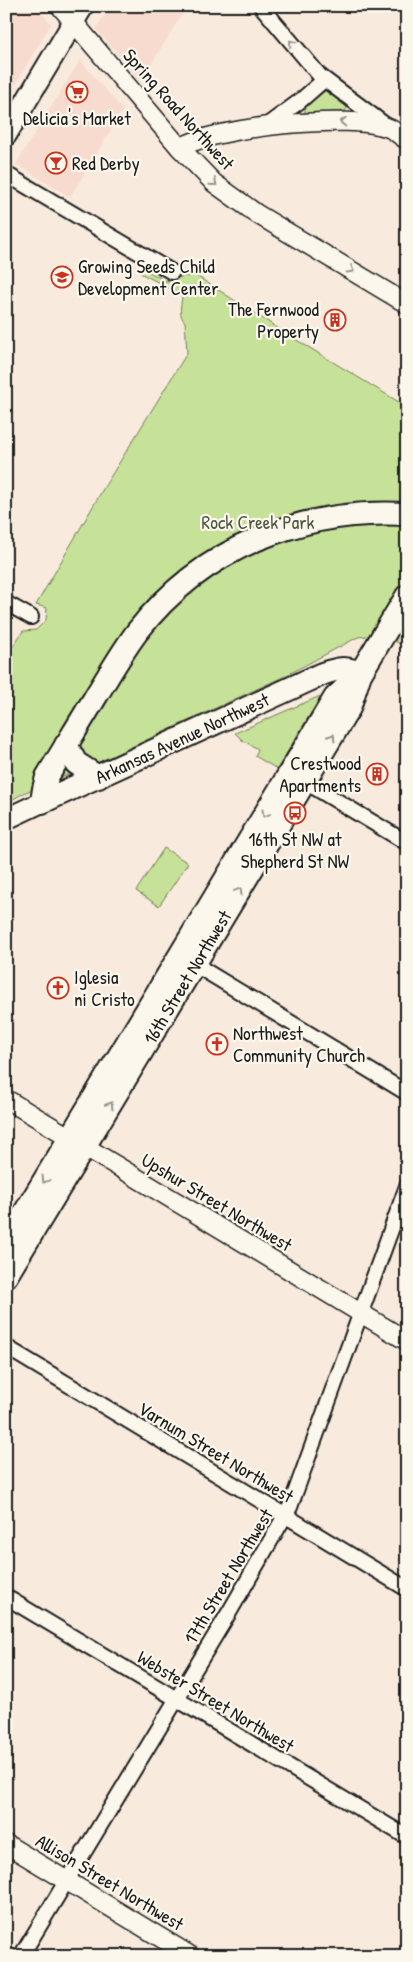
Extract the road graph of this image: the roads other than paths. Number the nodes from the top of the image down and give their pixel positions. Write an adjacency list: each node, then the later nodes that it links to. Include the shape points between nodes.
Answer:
1 (60, 6): 3 (street, Spring Road Northwest)
2 (261, 6): 4 (street, one-way to 2)
3 (79, 14): 5 (main road); 10 (street, Spring Road Northwest)
4 (324, 80): 6 (street); 7 (street)
5 (13, 110): 8 (main road)
6 (266, 127): 7 (street, one-way to 6, via 334,121); 10 (street, via 202,138)
7 (391, 129): 9 (street)
8 (6, 135)
9 (407, 140)
10 (180, 148): 13 (street, Spring Road Northwest, one-way to 13, via 201,171 235,199)
11 (6, 174): 12 (street)
12 (172, 272)
13 (407, 304)
14 (407, 514): 19 (main road, via 352,514 303,523 249,543 197,573 137,632)
15 (407, 596): 18 (main road, 16th Street Northwest)
16 (6, 603): 17 (street)
17 (30, 617)
18 (360, 674): 20 (main road, 16th Street Northwest, via 336,698); 21 (main road, Arkansas Avenue Northwest, via 342,668 322,674)
19 (66, 745): 21 (main road, via 76,763); 22 (main road, via 45,782)
20 (297, 776): 24 (street); 25 (main road, 16th Street Northwest)
21 (98, 777): 22 (main road, Arkansas Avenue Northwest)
22 (42, 802): 23 (main road, Arkansas Avenue Northwest)
23 (6, 818)
24 (407, 843)
25 (187, 960): 26 (street); 28 (main road, 16th Street Northwest)
26 (407, 1093)
27 (6, 1099): 28 (street, Upshur Street Northwest)
28 (78, 1143): 30 (main road, 16th Street Northwest, one-way to 30); 31 (main road, 16th Street Northwest); 32 (street, Upshur Street Northwest)
29 (407, 1186): 32 (street, 17th Street Northwest)
30 (6, 1244)
31 (6, 1276)
32 (361, 1313): 33 (street, Upshur Street Northwest); 35 (street, 17th Street Northwest)
33 (407, 1341)
34 (6, 1347): 35 (street, Varnum Street Northwest)
35 (286, 1516): 36 (street, Varnum Street Northwest); 38 (street, 17th Street Northwest)
36 (407, 1589)
37 (6, 1597): 38 (street, Webster Street Northwest)
38 (176, 1699): 39 (street, Webster Street Northwest); 41 (street, 17th Street Northwest)
39 (407, 1837)
40 (6, 1844): 41 (street, Allison Street Northwest)
41 (66, 1881): 42 (street, 17th Street Northwest); 43 (street, Allison Street Northwest)
42 (21, 1956)
43 (191, 1956)

